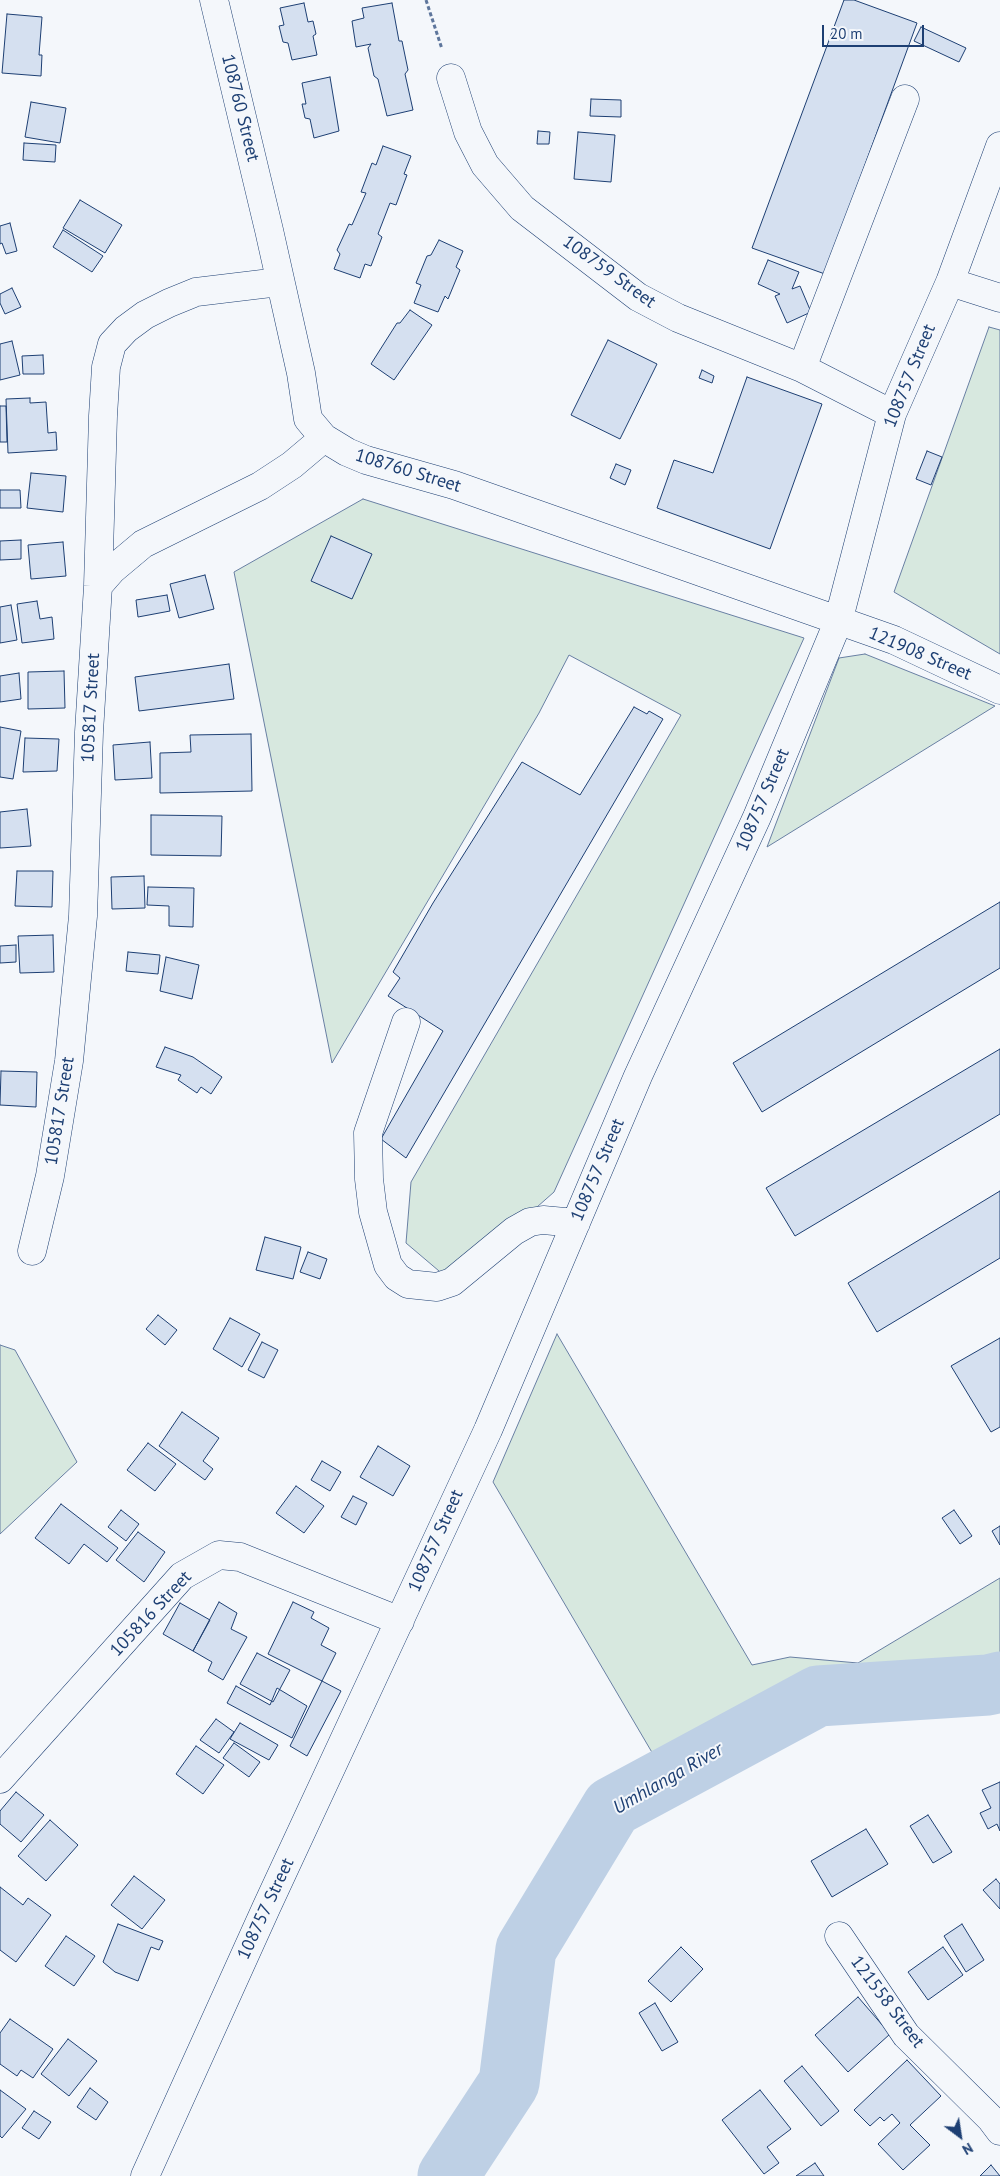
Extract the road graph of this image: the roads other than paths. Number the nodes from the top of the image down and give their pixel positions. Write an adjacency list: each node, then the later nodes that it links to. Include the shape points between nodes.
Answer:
1 (214, 0): 5 (street, 108760 Street)
2 (451, 78): 8 (street, 108759 Street, via 468,132 486,165 522,208 638,297 678,318)
3 (905, 99): 8 (street)
4 (1000, 146): 6 (street, 108757 Street)
5 (279, 282): 10 (street, 108760 Street, via 301,373 308,419); 11 (street, 105817 Street, via 196,292 145,315 112,344 106,367 103,416)
6 (950, 282): 7 (street); 9 (street, 108757 Street)
7 (1000, 298)
8 (802, 368): 9 (street, 108759 Street)
9 (892, 414): 12 (street, 108757 Street)
10 (324, 438): 11 (street, via 260,486 143,544); 12 (street, 108760 Street, via 366,460 454,485)
11 (98, 586): 16 (street, 105817 Street, via 89,732 84,916 70,1051 50,1176)
12 (838, 622): 13 (street, 121908 Street, via 894,640); 15 (street, 108757 Street, via 757,817 638,1076)
13 (1000, 690)
14 (406, 1022): 15 (street, via 368,1133 368,1178 373,1212 388,1265 398,1277 408,1284 437,1287 452,1282 514,1231 530,1222)
15 (576, 1223): 17 (street, 108757 Street, via 488,1430)
16 (32, 1251)
17 (400, 1621): 18 (street, 105816 Street, via 240,1557 219,1555 182,1576); 21 (street, 108757 Street)
18 (0, 1779)
19 (839, 1936): 20 (street, 121558 Street, via 906,2035 991,2119)
20 (1000, 2132)
21 (145, 2176)

